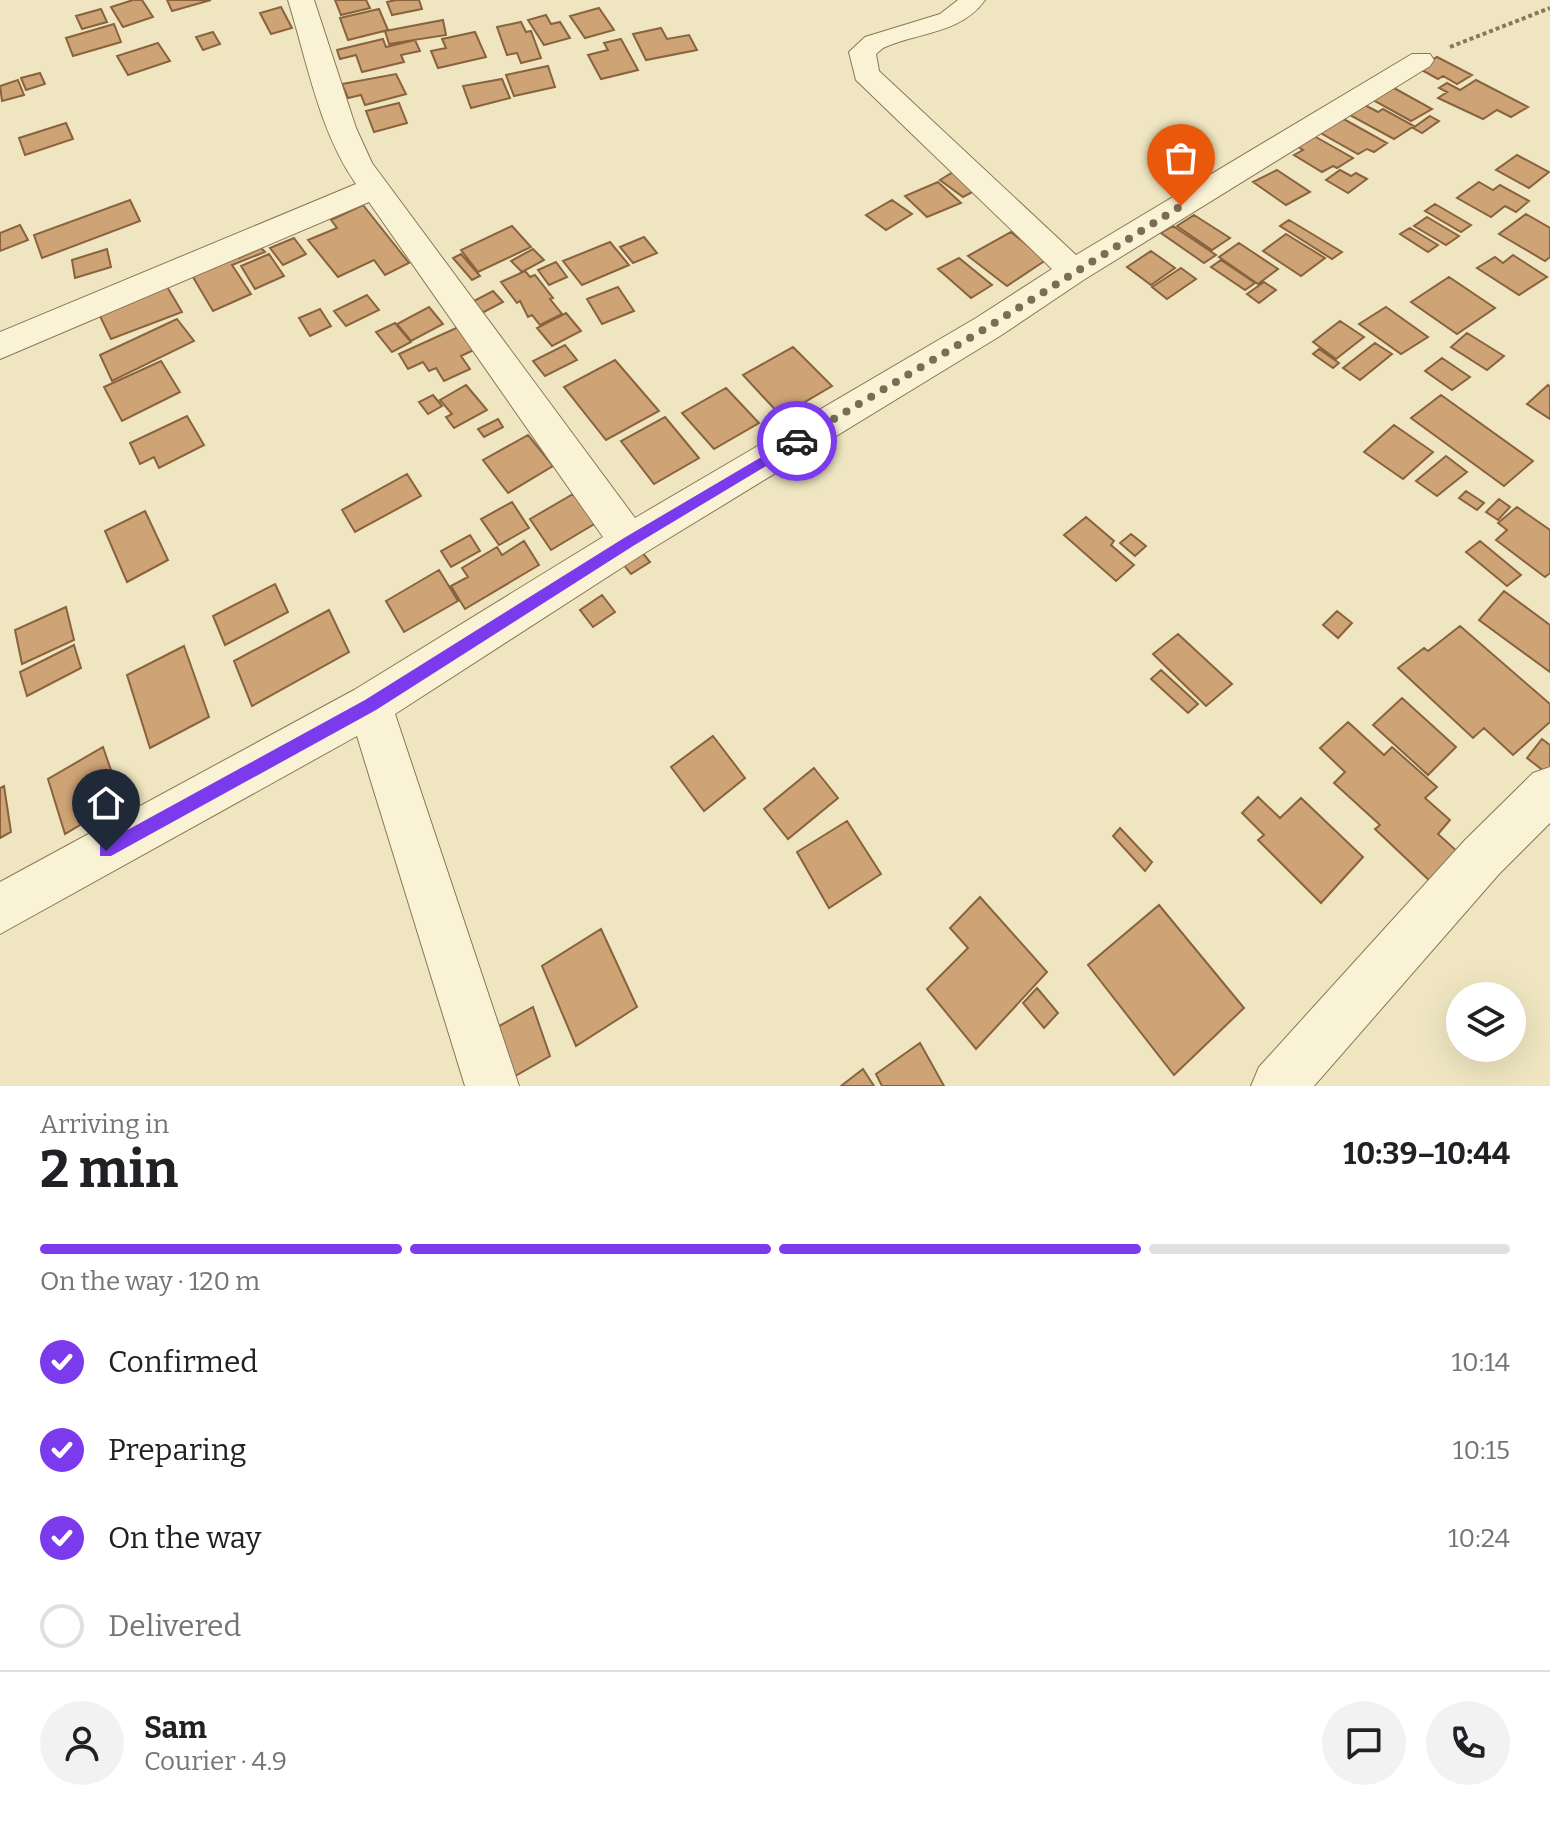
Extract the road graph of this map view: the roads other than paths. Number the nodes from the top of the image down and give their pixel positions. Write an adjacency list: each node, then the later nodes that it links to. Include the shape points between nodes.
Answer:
1 (301, 0): 4 (street, via 342,128)
2 (972, 0): 5 (street, via 948,19 867,47 862,52 866,74)
3 (1421, 60): 5 (street)
4 (374, 188): 6 (street); 7 (street)
5 (1074, 271): 7 (street)
6 (0, 346)
7 (629, 542): 8 (street)
8 (370, 705): 10 (street); 11 (street)
9 (1550, 790): 12 (street, via 1482,857)
10 (0, 909)
11 (492, 1086)
12 (1278, 1086)

